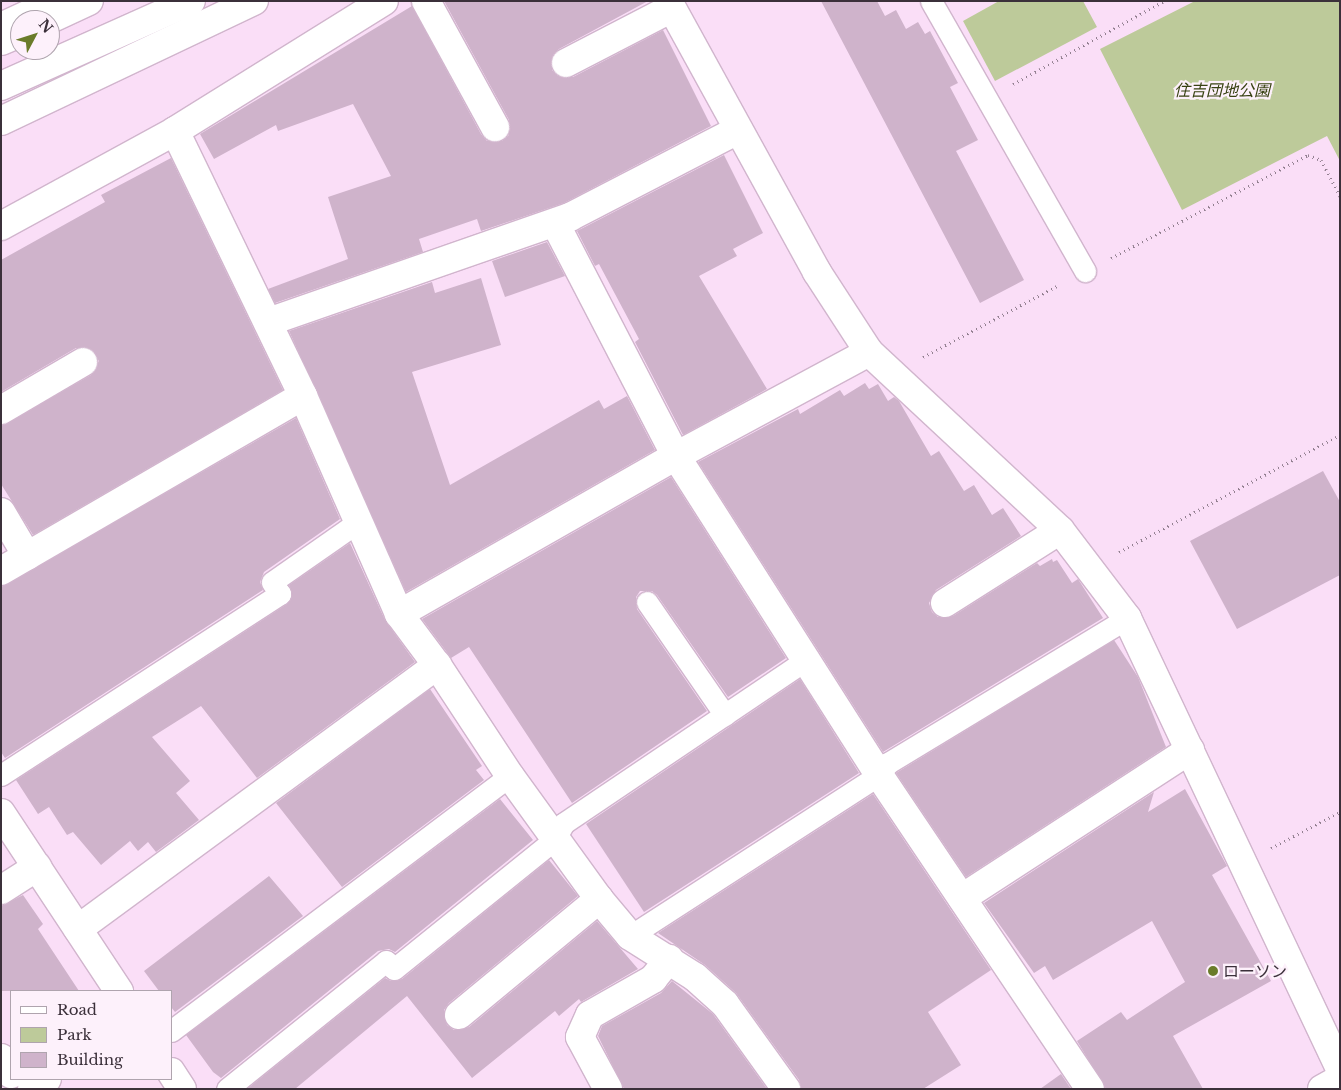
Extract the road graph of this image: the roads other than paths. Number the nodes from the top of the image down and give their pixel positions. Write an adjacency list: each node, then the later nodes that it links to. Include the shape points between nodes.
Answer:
1 (56, 1): 10 (main road)
2 (89, 1): 9 (main road)
3 (191, 1): 12 (main road)
4 (254, 1): 13 (main road)
5 (384, 1): 16 (main road)
6 (426, 1): 14 (main road)
7 (931, 1): 19 (lane)
8 (670, 5): 11 (main road); 15 (main road)
9 (60, 14)
10 (1, 27)
11 (566, 63)
12 (1, 86)
13 (1, 121)
14 (495, 127)
15 (738, 130): 17 (main road); 21 (main road, via 817,272)
16 (175, 131): 18 (main road); 20 (main road)
17 (555, 222): 20 (main road); 25 (main road)
18 (1, 226)
19 (1086, 271)
20 (268, 322): 23 (main road)
21 (869, 352): 25 (main road); 28 (main road)
22 (84, 362): 24 (main road)
23 (303, 396): 27 (main road); 29 (main road)
24 (1, 410)
25 (676, 456): 33 (main road); 35 (main road)
26 (1, 512): 29 (main road)
27 (358, 522): 33 (main road); 39 (lane, via 272,582 280,594)
28 (1060, 530): 32 (main road); 34 (main road)
29 (27, 556): 30 (main road)
30 (1, 571)
31 (647, 602): 37 (lane)
32 (944, 602)
33 (399, 614): 36 (main road)
34 (1127, 618): 38 (main road); 40 (lane, via 888,764)
35 (806, 660): 37 (lane); 40 (main road)
36 (437, 665): 41 (main road); 48 (main road)
37 (725, 715): 43 (lane, via 564,823)
38 (1190, 750): 46 (main road); 55 (main road)
39 (1, 775)
40 (879, 775): 46 (main road); 49 (lane)
41 (510, 776): 43 (main road); 53 (lane)
42 (1, 812): 44 (main road)
43 (555, 839): 47 (main road); 62 (lane, via 394,969 386,962)
44 (37, 867): 45 (main road); 48 (main road)
45 (1, 890)
46 (962, 898): 65 (main road)
47 (599, 899): 49 (main road); 52 (main road)
48 (78, 929): 51 (main road)
49 (630, 936): 50 (main road)
50 (669, 959): 63 (main road, via 654,979 590,1014 580,1037); 64 (main road, via 725,1004)
51 (118, 990)
52 (459, 1016)
53 (172, 1030)
54 (1, 1058): 56 (main road)
55 (1340, 1068)
56 (10, 1072)
57 (172, 1074): 61 (main road)
58 (1340, 1079): 66 (main road)
59 (46, 1080): 60 (main road)
60 (32, 1089)
61 (182, 1089)
62 (227, 1089)
63 (608, 1089)
64 (786, 1089)
65 (1090, 1089)
66 (1322, 1089)

